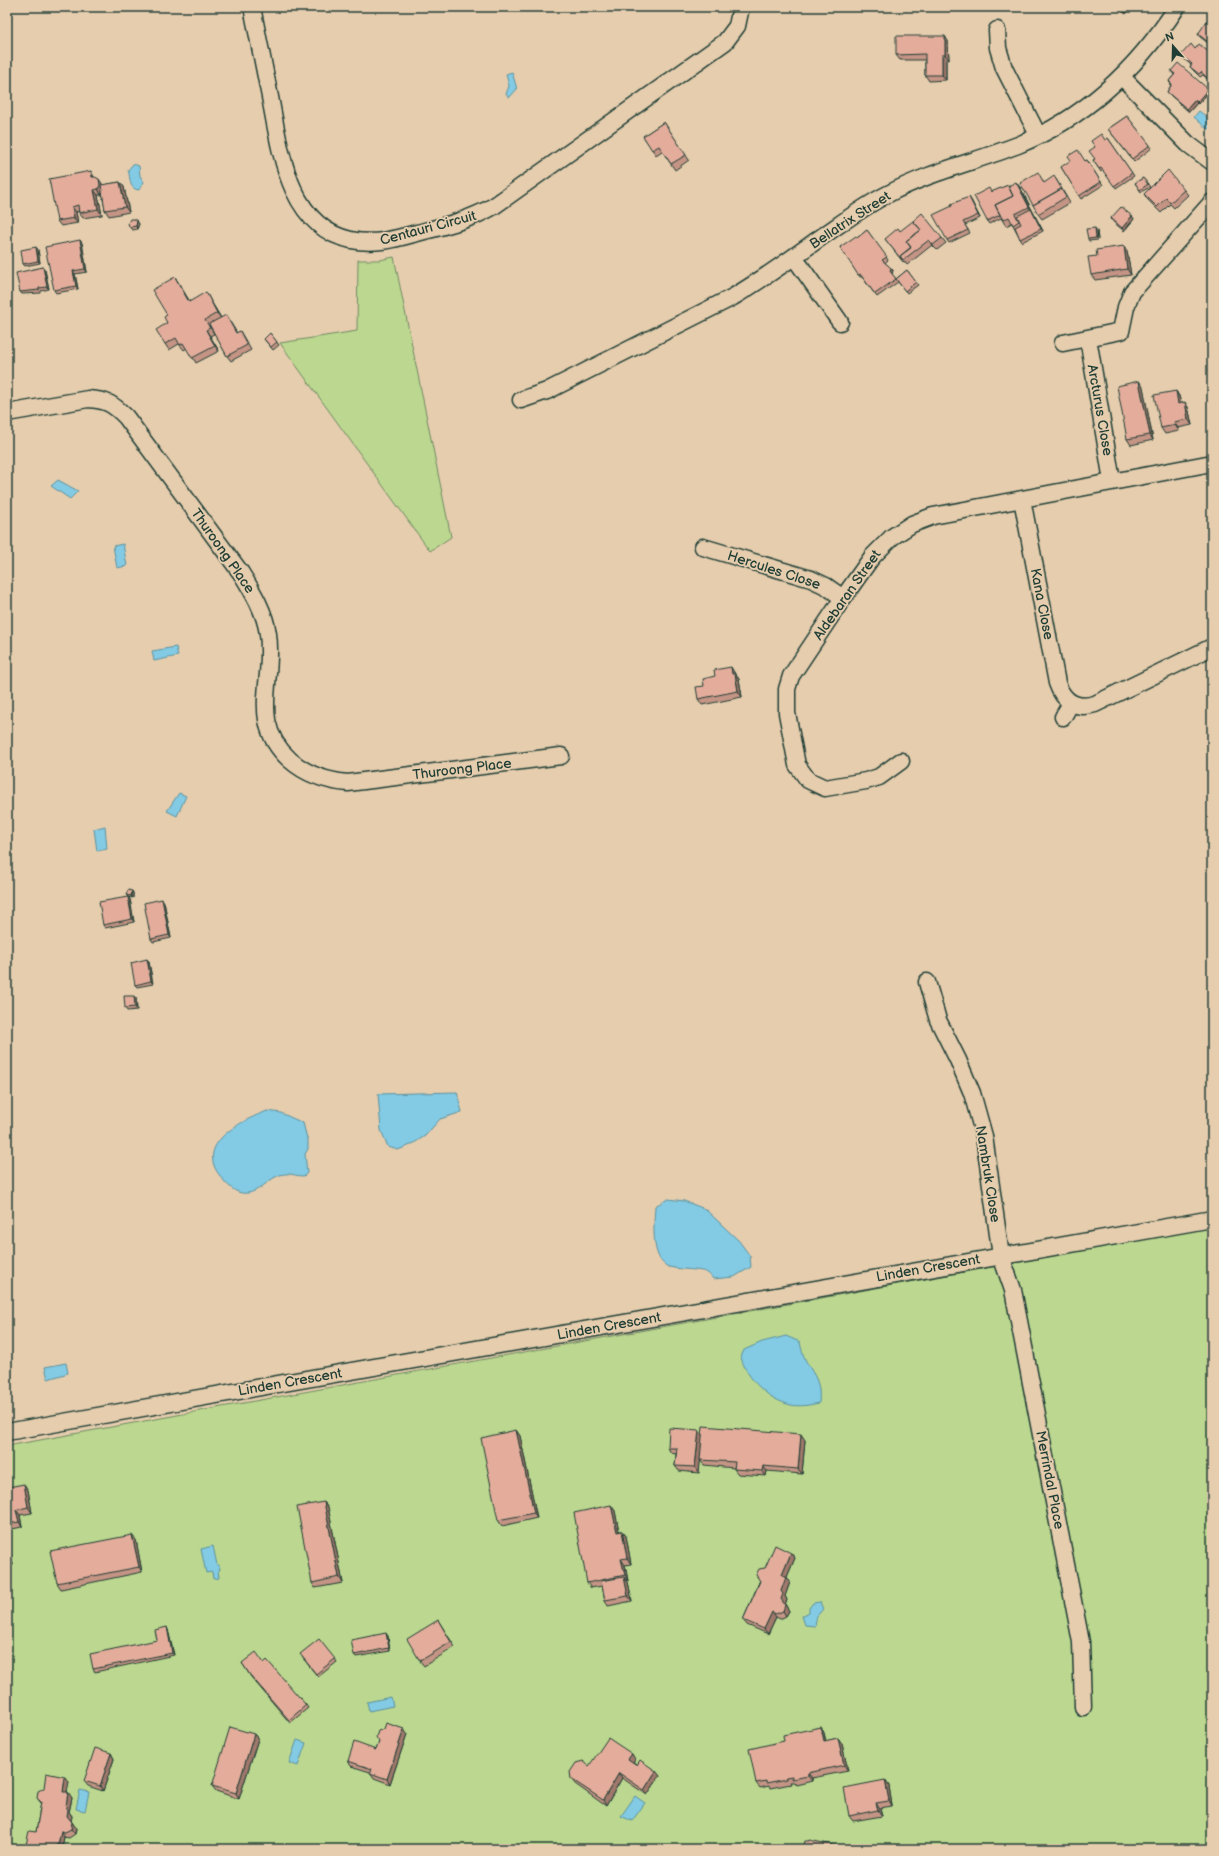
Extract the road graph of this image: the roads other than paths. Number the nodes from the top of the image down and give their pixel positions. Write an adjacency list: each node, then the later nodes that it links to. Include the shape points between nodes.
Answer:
1 (252, 7): 2 (street, Centauri Circuit, via 281,154 296,195 325,229 351,240 373,243 464,221 494,206 725,42 737,26)
2 (741, 7)
3 (1177, 7): 5 (street, Bellatrix Street, via 1154,40)
4 (996, 30): 6 (street, via 1004,68)
5 (1122, 77): 6 (street, Bellatrix Street, via 1074,115); 7 (street, via 1188,144)
6 (1038, 135): 9 (street, Bellatrix Street, via 905,185 873,202)
7 (1212, 162)
8 (1212, 202): 11 (street, via 1132,292 1121,331)
9 (794, 257): 10 (street); 13 (street, Bellatrix Street, via 708,310 547,391)
10 (840, 322)
11 (1088, 338): 12 (street); 16 (street, Arcturus Close)
12 (1063, 343)
13 (521, 400)
14 (7, 413): 23 (street, Thuroong Place, via 74,400 102,400 111,403 126,417 241,573 259,606 269,646 267,723 274,742 296,765 320,778 348,783)
15 (1212, 463): 16 (street, Aldebaran Street)
16 (1112, 481): 17 (street, Aldebaran Street)
17 (1022, 499): 19 (street, Aldebaran Street, via 933,516 912,524 882,546); 21 (street, Kana Close, via 1057,683 1063,696)
18 (703, 547): 19 (street, Hercules Close, via 811,580 826,586)
19 (843, 598): 24 (street, Aldebaran Street, via 789,682 787,709 798,765 808,780 830,788 880,777)
20 (1212, 647): 21 (street, via 1095,704 1083,707)
21 (1071, 703): 22 (street)
22 (1063, 718)
23 (561, 756)
24 (901, 761)
25 (926, 982): 27 (street, Nambruk Close, via 938,1020 972,1092 984,1136)
26 (1212, 1219): 27 (street, Linden Crescent)
27 (1001, 1256): 28 (street, Linden Crescent); 29 (street, Merrindal Place, via 1013,1290 1081,1642)
28 (7, 1432)
29 (1082, 1707)

